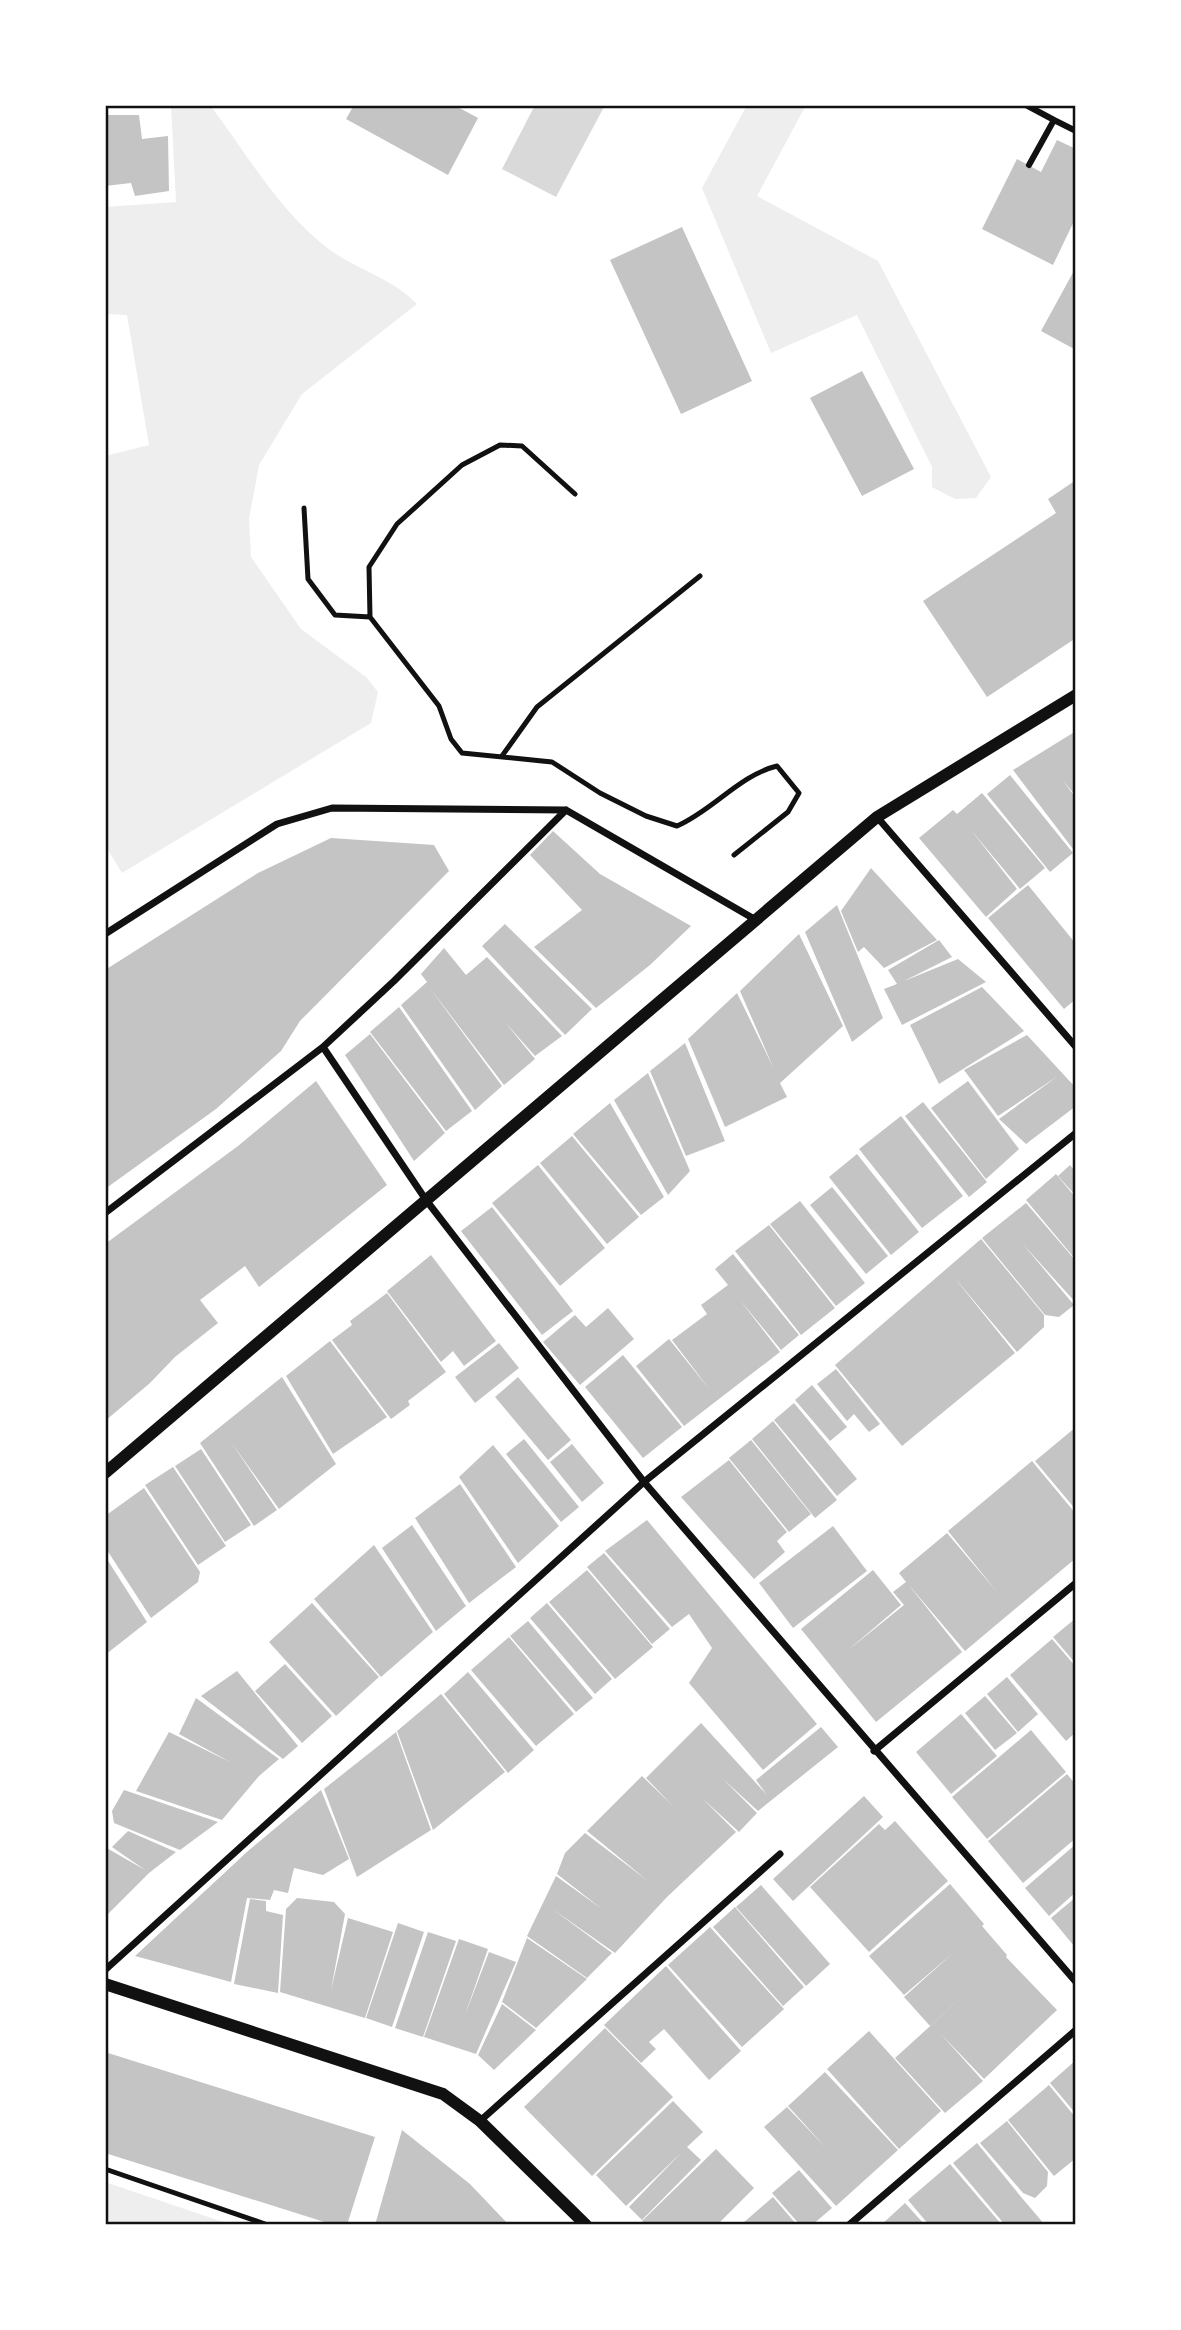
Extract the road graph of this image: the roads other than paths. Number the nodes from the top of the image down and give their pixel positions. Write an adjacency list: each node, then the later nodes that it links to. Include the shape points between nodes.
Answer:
1 (1026, 105): 2 (street)
2 (1054, 120): 3 (street); 4 (street)
3 (1076, 131)
4 (1029, 165)
5 (575, 494): 8 (lane, via 522,446 500,445 461,465 397,524 369,567)
6 (304, 508): 8 (lane, via 308,579 335,615)
7 (700, 576): 10 (lane, via 537,706)
8 (370, 617): 10 (lane, via 439,706 451,739 462,753)
9 (1076, 695): 12 (street)
10 (502, 755): 13 (lane, via 552,762 600,793 677,826 698,817 761,770 777,766 799,793 788,812)
11 (566, 810): 14 (street); 15 (street, via 332,808 277,824); 16 (street)
12 (877, 817): 14 (street); 17 (street)
13 (734, 855)
14 (756, 920): 19 (street)
15 (105, 934)
16 (323, 1047): 19 (street); 20 (street)
17 (1076, 1047)
18 (1076, 1133): 22 (street)
19 (426, 1200): 21 (street); 22 (street)
20 (105, 1213)
21 (105, 1473)
22 (644, 1482): 24 (street); 26 (street)
23 (1076, 1583): 24 (street)
24 (874, 1751): 27 (street)
25 (780, 1854): 30 (street)
26 (105, 1969)
27 (1076, 1982)
28 (105, 1984): 30 (street, via 443,2094)
29 (1076, 2030): 34 (street)
30 (480, 2121): 33 (street)
31 (105, 2169): 32 (lane)
32 (268, 2225)
33 (586, 2225)
34 (849, 2225)

